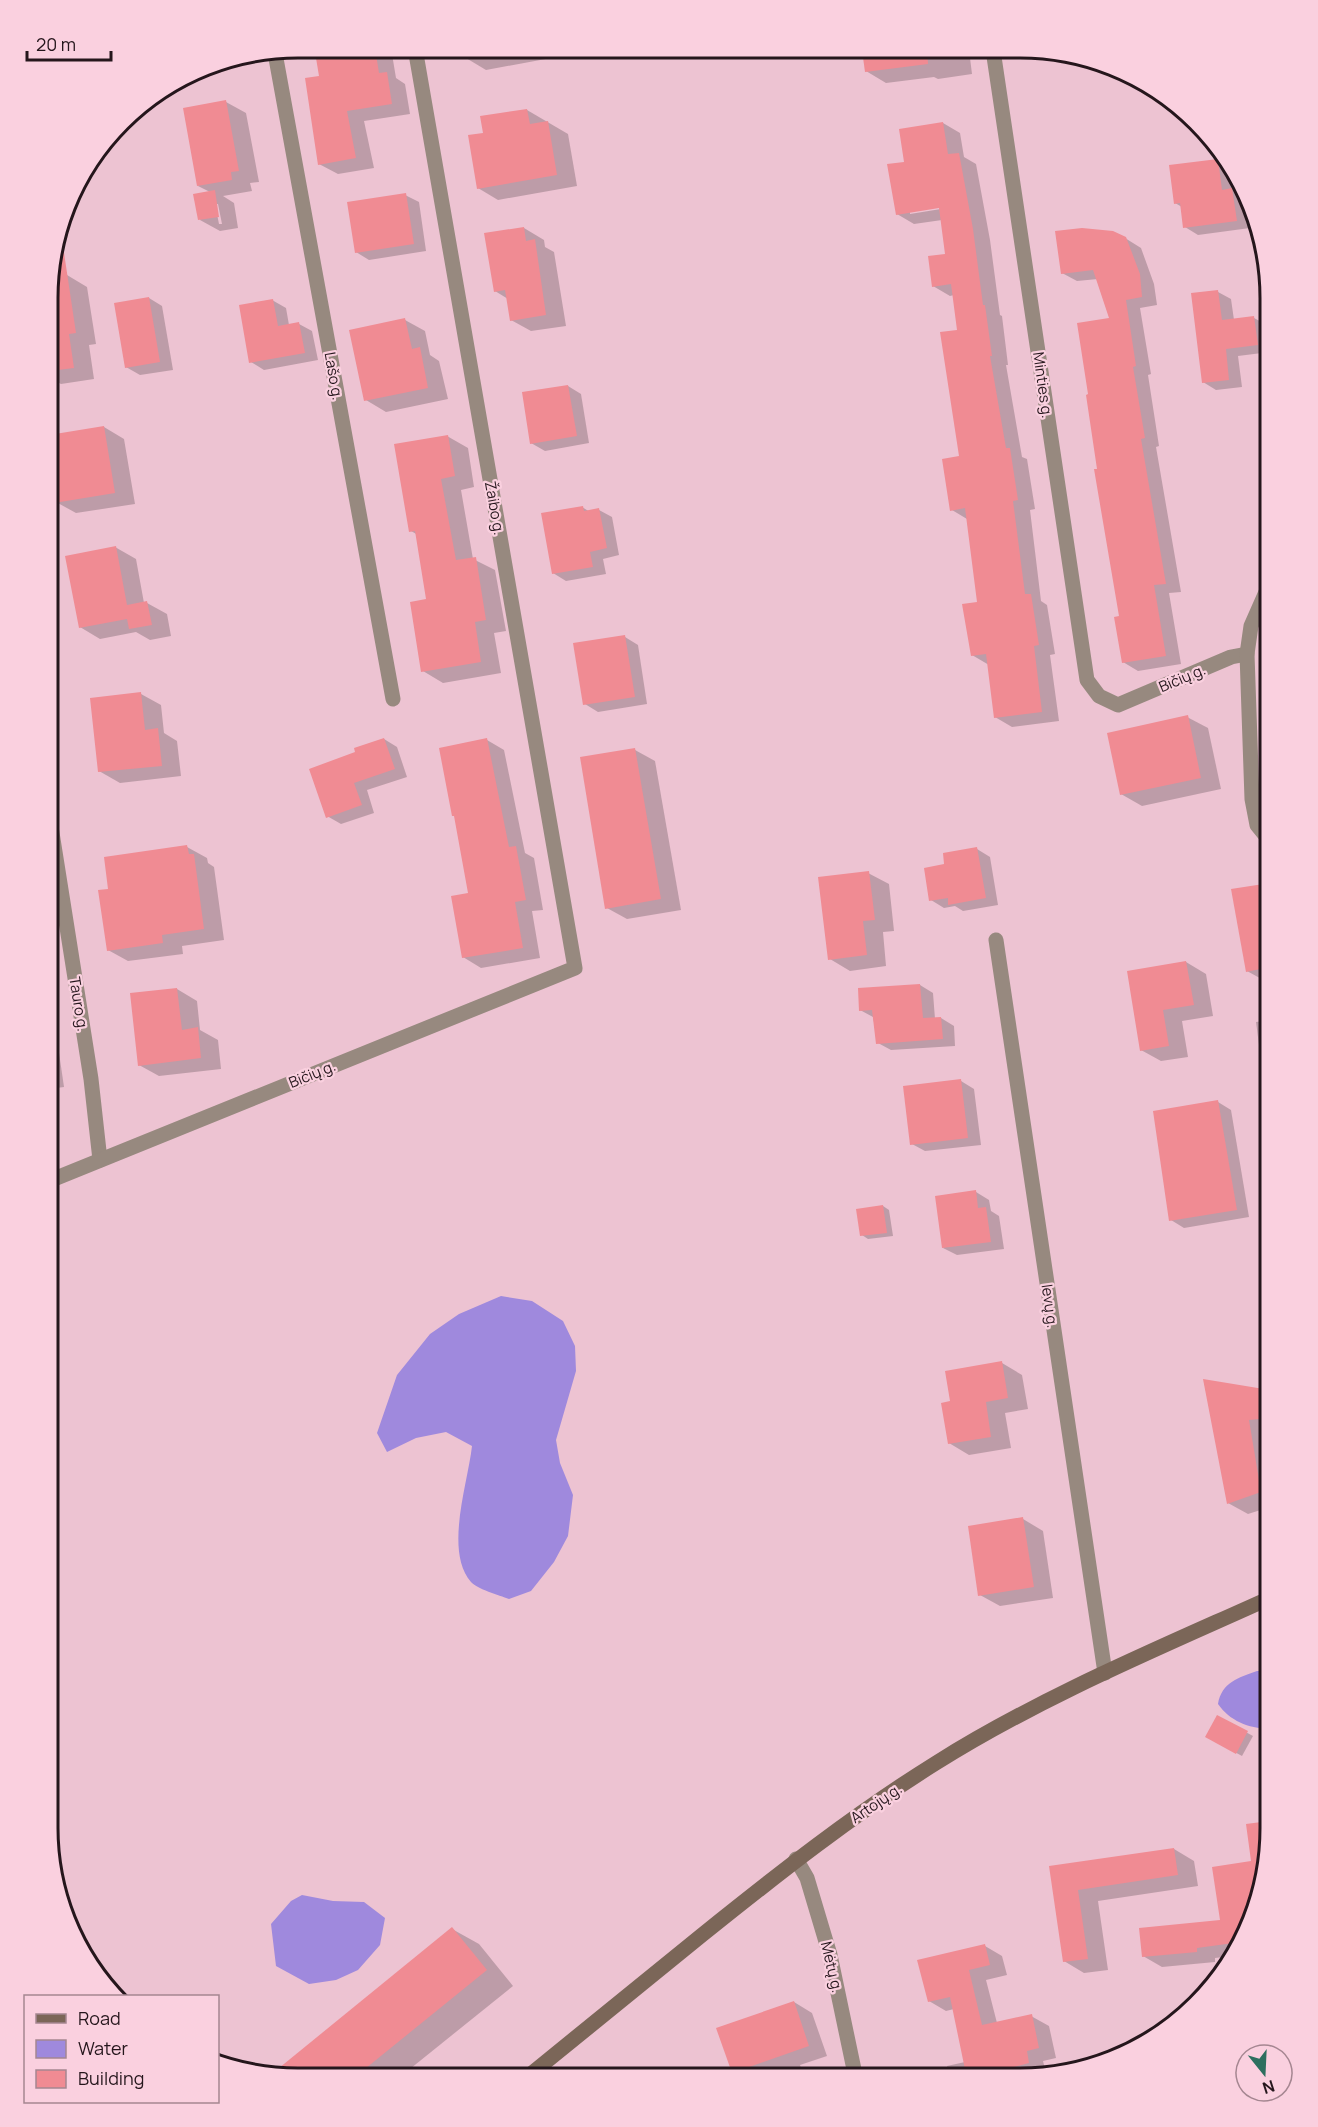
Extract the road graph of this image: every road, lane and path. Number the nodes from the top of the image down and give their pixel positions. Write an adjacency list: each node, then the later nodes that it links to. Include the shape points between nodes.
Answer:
1 (417, 58): 11 (street, Žaibo g.)
2 (994, 58): 7 (street, Minties g., via 1087,680 1099,696)
3 (276, 60): 6 (street, Lašo g.)
4 (1260, 606): 5 (street, via 1251,626)
5 (1247, 654): 7 (street, Bičių g.); 8 (street, via 1252,799)
6 (393, 699)
7 (1118, 705)
8 (1260, 829)
9 (58, 871): 12 (street, Tauro g.)
10 (996, 940): 15 (street, Ievų g.)
11 (575, 968): 12 (street, Bičių g.)
12 (100, 1160): 13 (street, Bičių g.)
13 (58, 1177)
14 (1260, 1603): 15 (main road, Artojų g.)
15 (1105, 1673): 16 (main road, Artojų g., via 1004,1723 937,1762)
16 (796, 1859): 17 (main road, Artojų g.); 18 (street, Mėtų g., via 807,1878 830,1954)
17 (538, 2068)
18 (854, 2068)

